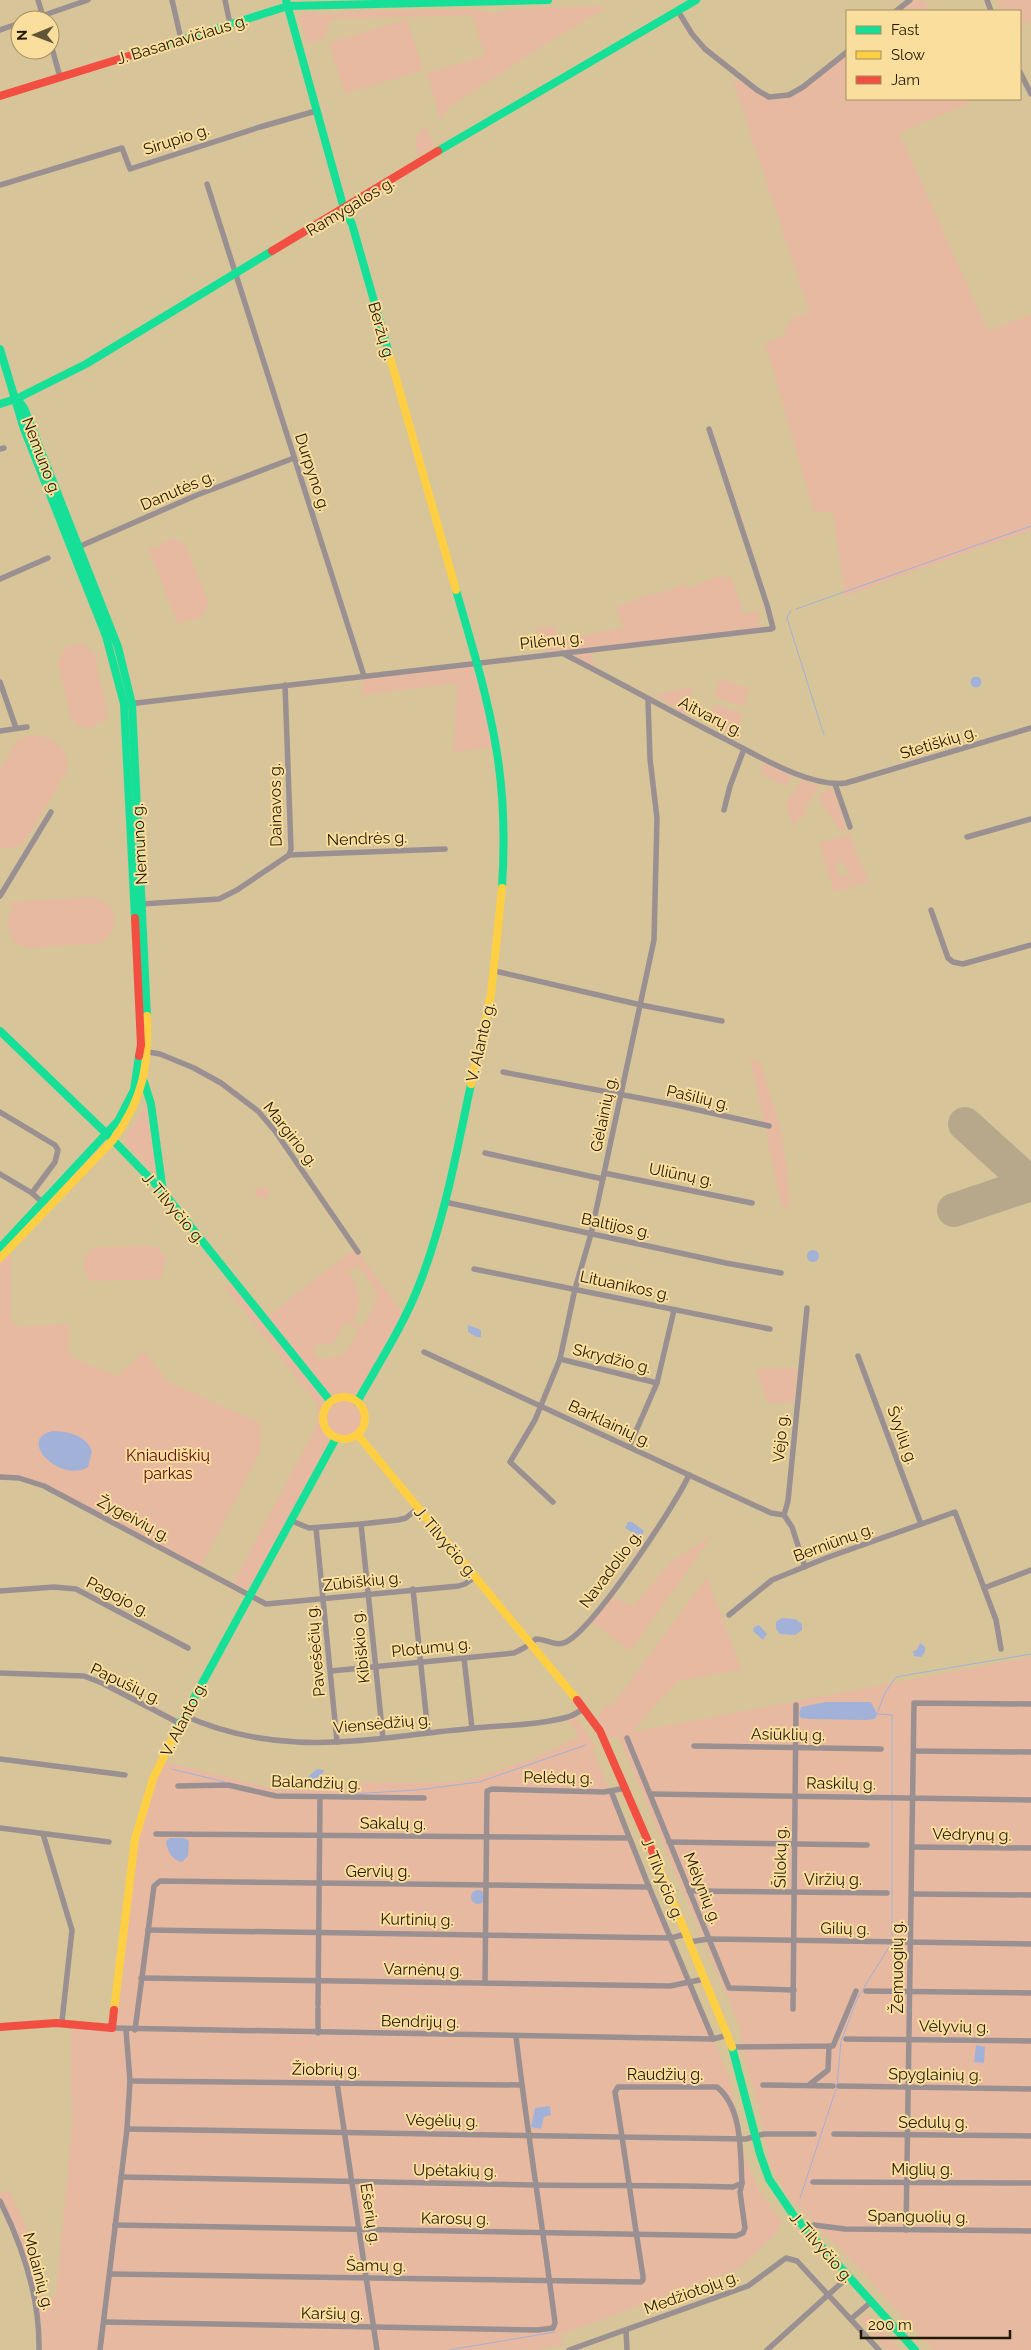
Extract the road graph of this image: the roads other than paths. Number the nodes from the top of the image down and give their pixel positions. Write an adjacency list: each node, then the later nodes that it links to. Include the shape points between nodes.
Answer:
1 (88, 0): 12 (street)
2 (172, 0): 14 (street)
3 (225, 0): 13 (street)
4 (496, 0): 5 (main road, J. Basanavičiaus g.); 9 (main road, J. Basanavičiaus g.)
5 (548, 0)
6 (681, 0): 10 (main road)
7 (696, 0): 10 (main road, Ramygalos g.)
8 (910, 0): 11 (street)
9 (287, 3): 13 (main road, J. Basanavičiaus g.); 21 (main road, Beržų g.)
10 (679, 10): 15 (street, via 692,34 705,48 769,97 789,95 803,87); 24 (main road, Ramygalos g., via 504,111)
11 (897, 10)
12 (60, 11)
13 (230, 24): 14 (main road, J. Basanavičiaus g.)
14 (182, 39): 18 (main road, J. Basanavičiaus g.)
15 (846, 53)
16 (55, 60): 18 (street)
17 (1021, 74): 19 (street)
18 (60, 77): 20 (main road, J. Basanavičiaus g.)
19 (1031, 94)
20 (0, 96)
21 (316, 111): 23 (street, Sirupio g., via 130,169 122,148); 24 (main road, Beržų g.)
22 (207, 184): 25 (street, Durpyno g.)
23 (0, 185)
24 (344, 209): 25 (main road, Ramygalos g.); 35 (main road, Beržų g., via 354,233)
25 (236, 275): 27 (main road, Ramygalos g., via 86,364); 30 (street, Durpyno g.)
26 (0, 348): 27 (main road, Nemuno g.)
27 (16, 399): 28 (main road, Ramygalos g.); 31 (main road, Nemuno g.)
28 (0, 404)
29 (709, 429): 34 (street, Pilėnų g., via 773,628)
30 (294, 458): 31 (street, Danutės g., via 197,495); 36 (street, Durpyno g.)
31 (75, 548): 40 (main road, Nemuno g.)
32 (48, 558): 33 (street)
33 (0, 579)
34 (562, 653): 35 (street, Pilėnų g.); 39 (street, Aitvarų g.)
35 (477, 662): 36 (street, Pilėnų g.); 59 (main road, V. Alanto g., via 496,747 504,826 504,881)
36 (364, 676): 38 (street, Pilėnų g.)
37 (0, 682): 42 (street)
38 (285, 685): 40 (street, Pilėnų g.); 54 (street, Dainavos g.)
39 (648, 700): 45 (street, Aitvarų g.); 60 (street, Gėlainių g., via 656,818 656,910 654,940)
40 (128, 704): 56 (main road, Nemuno g.); 69 (main road, Nemuno g., via 140,1045 132,1096)
41 (27, 727): 42 (street)
42 (16, 728): 44 (street)
43 (1031, 728): 46 (street, Stetiškių g.)
44 (0, 731)
45 (744, 749): 47 (street, Aitvarų g., via 800,774); 48 (street)
46 (853, 781): 47 (street, Aitvarų g.)
47 (835, 784): 51 (street)
48 (724, 810)
49 (51, 812): 55 (street)
50 (1031, 819): 52 (street)
51 (850, 827)
52 (967, 837)
53 (445, 849): 54 (street, Nendrės g.)
54 (289, 855): 56 (street, Dainavos g., via 219,899)
55 (0, 896)
56 (142, 904): 63 (main road, Nemuno g.)
57 (931, 910): 58 (street, via 948,958 953,962 962,964)
58 (1031, 945)
59 (495, 971): 60 (street); 75 (main road, V. Alanto g.)
60 (641, 1005): 61 (street); 66 (street, Gėlainių g.)
61 (722, 1021)
62 (0, 1031): 69 (main road, J. Tilvyčio g.)
63 (148, 1052): 65 (main road, Nemuno g.); 80 (street, Margirio g., via 194,1068 221,1083 258,1111)
64 (503, 1072): 66 (street, Pašilių g.)
65 (144, 1082): 69 (main road, Nemuno g., via 132,1112); 73 (main road, via 151,1104)
66 (622, 1094): 68 (street, Pašilių g.); 72 (street, Gėlainių g.)
67 (0, 1112): 74 (street, via 55,1145 58,1150 55,1162)
68 (769, 1126)
69 (110, 1137): 73 (main road, J. Tilvyčio g.); 76 (main road, Nemuno g.); 81 (main road, Nemuno g.)
70 (485, 1153): 72 (street, Uliūnų g.)
71 (0, 1174): 74 (street)
72 (604, 1176): 77 (street, Uliūnų g.); 78 (street, Gėlainių g.)
73 (163, 1192): 92 (main road, J. Tilvyčio g.)
74 (32, 1193): 76 (street)
75 (445, 1202): 78 (street, Baltijos g.); 93 (main road, V. Alanto g., via 421,1281)
76 (43, 1203): 79 (main road, Nemuno g.)
77 (752, 1203)
78 (591, 1234): 83 (street, Baltijos g.); 84 (street, Gėlainių g.)
79 (0, 1248)
80 (358, 1252)
81 (0, 1258)
82 (474, 1269): 84 (street, Lituanikos g.)
83 (781, 1273)
84 (575, 1289): 86 (street, Lituanikos g.); 90 (street, Gėlainių g.)
85 (807, 1308): 102 (street, Vėjo g.)
86 (674, 1310): 87 (street, Lituanikos g.); 91 (street)
87 (770, 1328)
88 (424, 1352): 94 (street, Barklainių g.)
89 (858, 1356): 105 (street, Švylių g.)
90 (560, 1359): 91 (street, Skrydžio g.); 94 (street, Gėlainių g.)
91 (657, 1383): 97 (street)
92 (331, 1402): 93 (main road, via 344,1397); 96 (main road, via 324,1411 323,1421)
93 (357, 1402): 95 (main road, via 365,1418)
94 (541, 1406): 97 (street, Barklainių g.); 100 (street, Gėlainių g., via 510,1462)
95 (357, 1434): 96 (main road, via 347,1439); 101 (main road, J. Tilvyčio g.)
96 (336, 1438): 103 (main road, V. Alanto g.)
97 (629, 1447): 98 (street, Barklainių g.)
98 (689, 1475): 102 (street, Barklainių g., via 771,1513); 117 (street, Navadolio g., via 669,1512 589,1620 567,1641 556,1644 540,1639)
99 (0, 1477): 114 (street, Žygeivių g., via 19,1478 44,1486)
100 (553, 1502)
101 (418, 1508): 104 (street, via 406,1518); 109 (main road, J. Tilvyčio g.)
102 (784, 1515): 107 (street, via 792,1527)
103 (292, 1521): 106 (street); 114 (main road, V. Alanto g.)
104 (362, 1524): 106 (street); 113 (street, Kibiškio g.)
105 (921, 1524): 107 (street, Berniūnų g.); 110 (street, Berniūnų g., via 955,1512)
106 (316, 1528): 115 (street, Pavešečių g.)
107 (805, 1567): 116 (street, Berniūnų g., via 772,1580)
108 (1031, 1570): 110 (street)
109 (475, 1577): 111 (street, Zūbiškių g., via 465,1584); 117 (main road, J. Tilvyčio g.)
110 (984, 1588): 119 (street, via 996,1620)
111 (414, 1589): 113 (street, Zūbiškių g.); 121 (street)
112 (0, 1591): 118 (street, Pagojo g., via 54,1587 76,1589)
113 (368, 1594): 115 (street, Zūbiškių g.); 122 (street, Kibiškio g.)
114 (250, 1596): 115 (street, Zūbiškių g., via 266,1604); 128 (main road, V. Alanto g.)
115 (324, 1599): 123 (street, Pavešečių g.)
116 (729, 1615)
117 (531, 1643): 120 (street, Plotumų g., via 514,1652); 127 (main road, J. Tilvyčio g.)
118 (188, 1648)
119 (1000, 1649)
120 (464, 1658): 121 (street, Plotumų g.); 130 (street)
121 (420, 1662): 122 (street, Plotumų g.); 131 (street)
122 (375, 1667): 123 (street, Plotumų g.); 132 (street, Kibiškio g.)
123 (331, 1672): 134 (street, Pavešečių g.)
124 (0, 1673): 129 (street, Papušių g., via 84,1676)
125 (1031, 1704): 138 (street, Žemuogių g., via 914,1704)
126 (796, 1705): 136 (street, Šilokų g.)
127 (584, 1708): 130 (street, Viensėdžių g., via 566,1718); 143 (main road, J. Tilvyčio g., via 606,1742)
128 (183, 1715): 129 (main road, V. Alanto g.); 134 (street, Viensėdžių g., via 257,1738)
129 (179, 1723): 193 (main road, V. Alanto g., via 153,1779 135,1839)
130 (472, 1728): 131 (street, Viensėdžių g.)
131 (428, 1733): 132 (street, Viensėdžių g.)
132 (383, 1738): 134 (street, Viensėdžių g.)
133 (628, 1738): 145 (street, Mėlynių g.)
134 (337, 1742)
135 (694, 1746): 136 (street, Asiūklių g.)
136 (795, 1748): 137 (street, Asiūklių g.); 146 (street, Šilokų g.)
137 (881, 1749)
138 (914, 1751): 139 (street); 149 (street, Žemuogių g.)
139 (1031, 1752)
140 (0, 1758): 141 (street)
141 (124, 1775)
142 (178, 1786): 147 (street, Balandžių g., via 228,1785 276,1796)
143 (626, 1788): 144 (street, Pelėdų g.); 175 (main road, J. Tilvyčio g.)
144 (611, 1791): 155 (street, Pelėdų g., via 488,1790); 156 (street)
145 (651, 1794): 146 (street, Raskilų g.); 158 (street, Mėlynių g.)
146 (795, 1796): 149 (street, Raskilų g.); 159 (street, Šilokų g.)
147 (320, 1798): 148 (street, Balandžių g.); 154 (street)
148 (424, 1798)
149 (913, 1799): 150 (street, Raskilų g.); 161 (street, Žemuogių g.)
150 (1031, 1800)
151 (0, 1828): 152 (street)
152 (43, 1834): 157 (street); 191 (street, via 73,1937)
153 (156, 1834): 154 (street, Sakalų g.)
154 (320, 1836): 155 (street, Sakalų g.); 163 (street)
155 (486, 1838): 156 (street, Sakalų g.); 164 (street)
156 (629, 1838): 165 (street)
157 (109, 1842)
158 (669, 1842): 159 (street); 166 (street, Mėlynių g.)
159 (794, 1844): 160 (street); 167 (street, Šilokų g.)
160 (868, 1845)
161 (912, 1847): 162 (street, Vėdrynų g.); 169 (street, Žemuogių g.)
162 (1031, 1848)
163 (319, 1884): 164 (street, Gervių g.); 171 (street, Gervių g., via 160,1881 154,1886); 172 (street)
164 (486, 1885): 165 (street, Gervių g.); 173 (street)
165 (648, 1887): 174 (street)
166 (689, 1891): 167 (street, Viržių g.); 176 (street, Mėlynių g.)
167 (794, 1892): 168 (street, Viržių g.); 177 (street, Šilokų g.)
168 (887, 1893)
169 (912, 1894): 170 (street); 178 (street, Žemuogių g.)
170 (1031, 1895)
171 (148, 1930): 172 (street, Kurtinių g.); 180 (street, Gervių g.)
172 (319, 1932): 173 (street, Kurtinių g.); 182 (street)
173 (486, 1934): 174 (street, Kurtinių g.); 183 (street)
174 (670, 1938): 175 (street, Kurtinių g.); 184 (street)
175 (688, 1938): 176 (street, Gilių g.); 181 (main road, J. Tilvyčio g.)
176 (708, 1939): 177 (street, Gilių g.); 185 (street, Mėlynių g., via 729,1988)
177 (793, 1941): 178 (street, Gilių g.); 185 (street, Šilokų g.)
178 (911, 1942): 179 (street, Gilių g.); 188 (street, Žemuogių g.)
179 (1031, 1944)
180 (141, 1978): 182 (street, Varnėnų g.); 195 (street, Gervių g.)
181 (704, 1979): 184 (street, Varnėnų g.); 197 (main road, J. Tilvyčio g.)
182 (318, 1982): 183 (street, Varnėnų g.); 196 (street)
183 (485, 1983): 184 (street, Varnėnų g.)
184 (689, 1984): 199 (street)
185 (793, 1990): 190 (street, Šilokų g.)
186 (856, 1991): 203 (street, via 835,2043)
187 (866, 1992): 188 (street)
188 (911, 1992): 189 (street); 201 (street, Žemuogių g.)
189 (1031, 1993)
190 (793, 2009)
191 (62, 2021): 192 (main road); 193 (main road)
192 (0, 2027)
193 (112, 2028): 194 (street, Bendrijų g.)
194 (126, 2030): 195 (street, Bendrijų g.); 205 (street)
195 (135, 2030): 196 (street, Bendrijų g.)
196 (318, 2033): 198 (street, Bendrijų g.)
197 (728, 2035): 199 (street, Bendrijų g.); 204 (main road, J. Tilvyčio g.)
198 (516, 2036): 199 (street, Bendrijų g.); 207 (street)
199 (713, 2039)
200 (846, 2039): 201 (street, Vėlyvių g.)
201 (911, 2039): 202 (street, Vėlyvių g.); 210 (street, Žemuogių g.)
202 (1031, 2040)
203 (828, 2046): 204 (street); 209 (street, via 828,2070)
204 (732, 2047): 218 (main road, J. Tilvyčio g.)
205 (130, 2080): 206 (street, Žiobrių g.); 212 (street)
206 (337, 2083): 207 (street, Žiobrių g.); 213 (street, Ešerių g.)
207 (521, 2085): 216 (street)
208 (763, 2085): 209 (street, Spyglainių g.)
209 (809, 2085): 210 (street, Spyglainių g.)
210 (909, 2087): 211 (street, Spyglainių g.); 219 (street, Žemuogių g.)
211 (1031, 2089)
212 (127, 2129): 213 (street, Vėgėlių g.); 222 (street)
213 (344, 2133): 216 (street, Vėgėlių g.); 223 (street, Ešerių g.)
214 (814, 2134): 218 (street)
215 (834, 2134): 219 (street, Sedulų g.)
216 (528, 2135): 217 (street, Vėgėlių g.); 228 (street)
217 (622, 2136): 221 (street, Vėgėlių g.); 221 (street, Raudžių g., via 615,2088 717,2087 731,2104); 229 (street)
218 (756, 2136): 221 (street, Vėgėlių g.); 232 (main road, J. Tilvyčio g., via 769,2179)
219 (909, 2136): 220 (street, Sedulų g.); 225 (street, Žemuogių g.)
220 (1031, 2136)
221 (740, 2139): 226 (street)
222 (121, 2177): 223 (street, Upėtakių g.); 231 (street)
223 (352, 2182): 228 (street, Upėtakių g.); 234 (street, Ešerių g.)
224 (813, 2182): 225 (street, Miglių g.)
225 (908, 2182): 227 (street, Miglių g.); 233 (street, Žemuogių g.)
226 (742, 2183): 229 (street, Upėtakių g., via 733,2187); 237 (street, Karosų g., via 745,2228 739,2235)
227 (1031, 2183)
228 (535, 2185): 229 (street, Upėtakių g.); 236 (street)
229 (630, 2186): 237 (street)
230 (0, 2201): 248 (street, Molainių g., via 18,2238 29,2277 37,2311)
231 (116, 2225): 234 (street, Karosų g.); 238 (street)
232 (805, 2229): 233 (street, Spanguolių g., via 814,2225); 239 (main road, J. Tilvyčio g.)
233 (906, 2230): 235 (street, Spanguolių g.)
234 (360, 2231): 236 (street, Karosų g.); 240 (street, Ešerių g.)
235 (1031, 2231)
236 (542, 2233): 237 (street, Karosų g.); 241 (street)
237 (636, 2234): 241 (street, Šamų g., via 644,2280 641,2282)
238 (111, 2274): 240 (street, Šamų g.); 245 (street)
239 (848, 2277): 242 (street); 243 (main road, J. Tilvyčio g.)
240 (367, 2279): 241 (street, Šamų g.); 246 (street, Ešerių g.)
241 (550, 2282): 246 (street, Karšių g., via 555,2323 550,2329)
242 (828, 2294): 244 (street, Medžiotojų g.); 247 (street, Medžiotojų g., via 797,2261 786,2258 748,2286); 253 (street)
243 (870, 2302): 244 (street); 255 (main road, J. Tilvyčio g.)
244 (851, 2319): 254 (street, Medžiotojų g.)
245 (104, 2322): 246 (street, Karšių g.); 249 (street)
246 (373, 2328): 250 (street, Ešerių g.)
247 (626, 2330): 251 (street, Medžiotojų g.); 252 (street)
248 (39, 2350)
249 (100, 2350)
250 (376, 2350)
251 (569, 2350)
252 (627, 2350)
253 (768, 2350)
254 (879, 2350)
255 (914, 2350)

